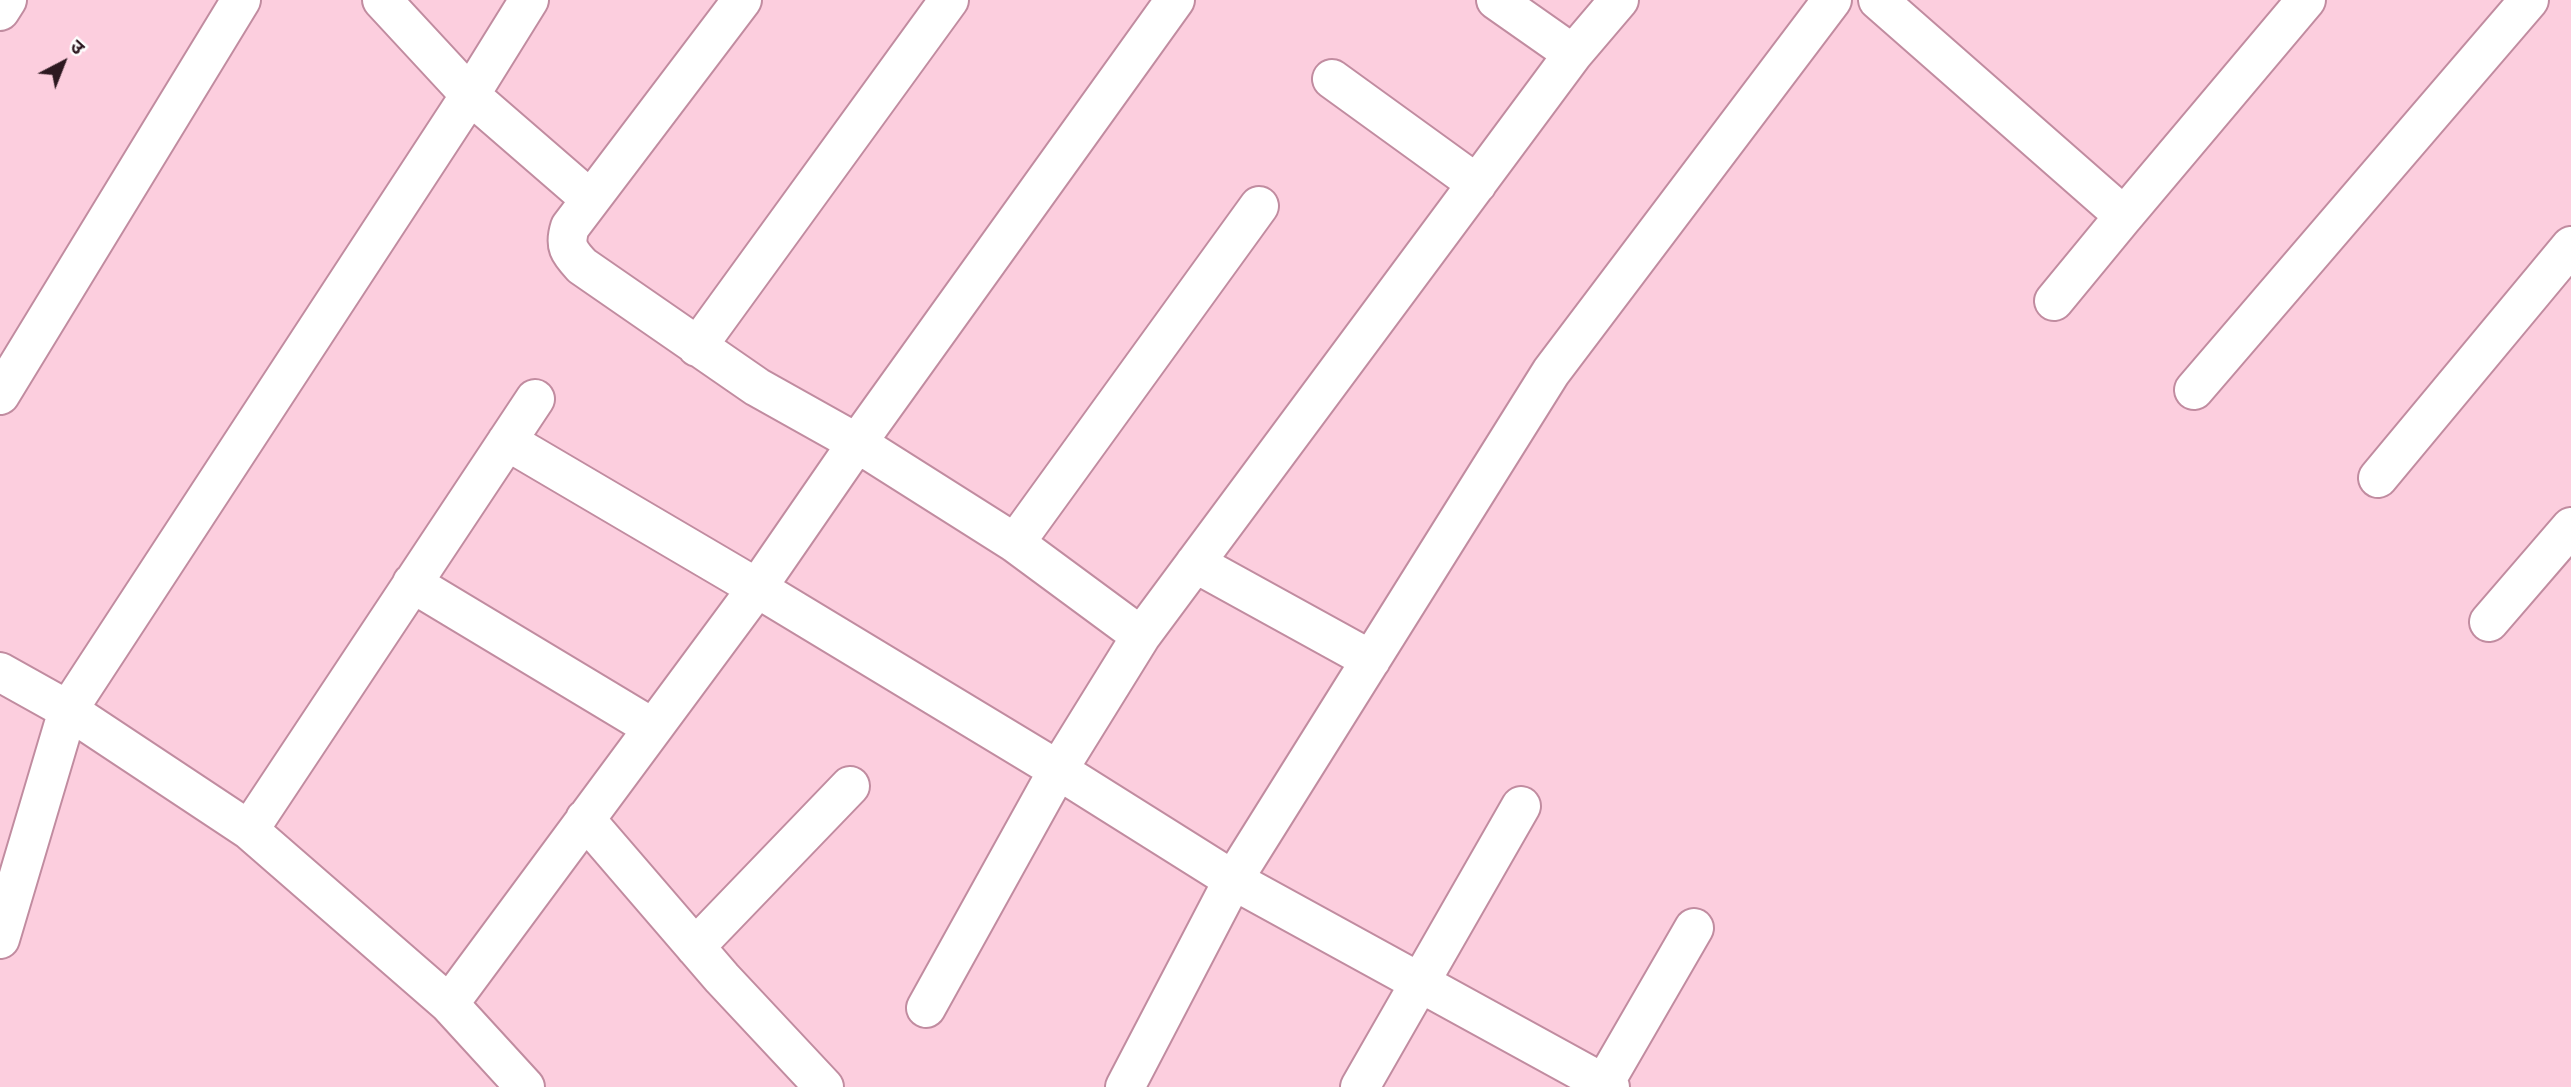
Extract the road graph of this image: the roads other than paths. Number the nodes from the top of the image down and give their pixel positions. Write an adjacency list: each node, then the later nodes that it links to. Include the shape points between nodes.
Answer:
1 (7, 0): 14 (street)
2 (241, 0): 26 (street)
3 (382, 0): 17 (street)
4 (529, 0): 17 (street)
5 (742, 0): 19 (street)
6 (949, 0): 24 (street)
7 (1175, 0): 29 (street)
8 (1496, 0): 15 (street)
9 (1619, 0): 15 (street)
10 (1832, 0): 38 (street, via 1551,372)
11 (1878, 0): 21 (street)
12 (2306, 0): 21 (street)
13 (2529, 0): 25 (street)
14 (0, 11)
15 (1573, 54): 18 (street)
16 (1332, 79): 18 (street)
17 (470, 95): 19 (street); 40 (street)
18 (1476, 184): 33 (street)
19 (590, 199): 24 (street, via 570,227 566,240 570,253)
20 (1259, 206): 32 (street)
21 (2124, 216): 23 (street)
22 (2571, 246): 30 (street)
23 (2054, 301)
24 (697, 347): 29 (street)
25 (2194, 390)
26 (0, 395)
27 (535, 399): 28 (street)
28 (507, 441): 34 (street); 35 (street)
29 (857, 443): 32 (street); 35 (street)
30 (2378, 478)
31 (2571, 527): 36 (street)
32 (1015, 543): 37 (street)
33 (1195, 564): 37 (street); 38 (street)
34 (412, 583): 41 (street); 46 (street)
35 (757, 588): 41 (street); 42 (street)
36 (2489, 622)
37 (1141, 636): 42 (street)
38 (1371, 660): 47 (street)
39 (0, 672): 40 (street)
40 (68, 710): 46 (street); 49 (street)
41 (653, 728): 45 (street)
42 (1058, 770): 47 (street); 53 (street)
43 (850, 786): 50 (street)
44 (1521, 806): 51 (street)
45 (586, 819): 50 (street); 52 (street)
46 (249, 830): 52 (street)
47 (1233, 880): 51 (street); 57 (street)
48 (1694, 928): 54 (street)
49 (0, 939)
50 (695, 947): 56 (street)
51 (1420, 982): 54 (street); 58 (street)
52 (449, 1004): 55 (street)
53 (926, 1007)
54 (1606, 1086)
55 (525, 1087)
56 (824, 1087)
57 (1125, 1087)
58 (1360, 1087)

